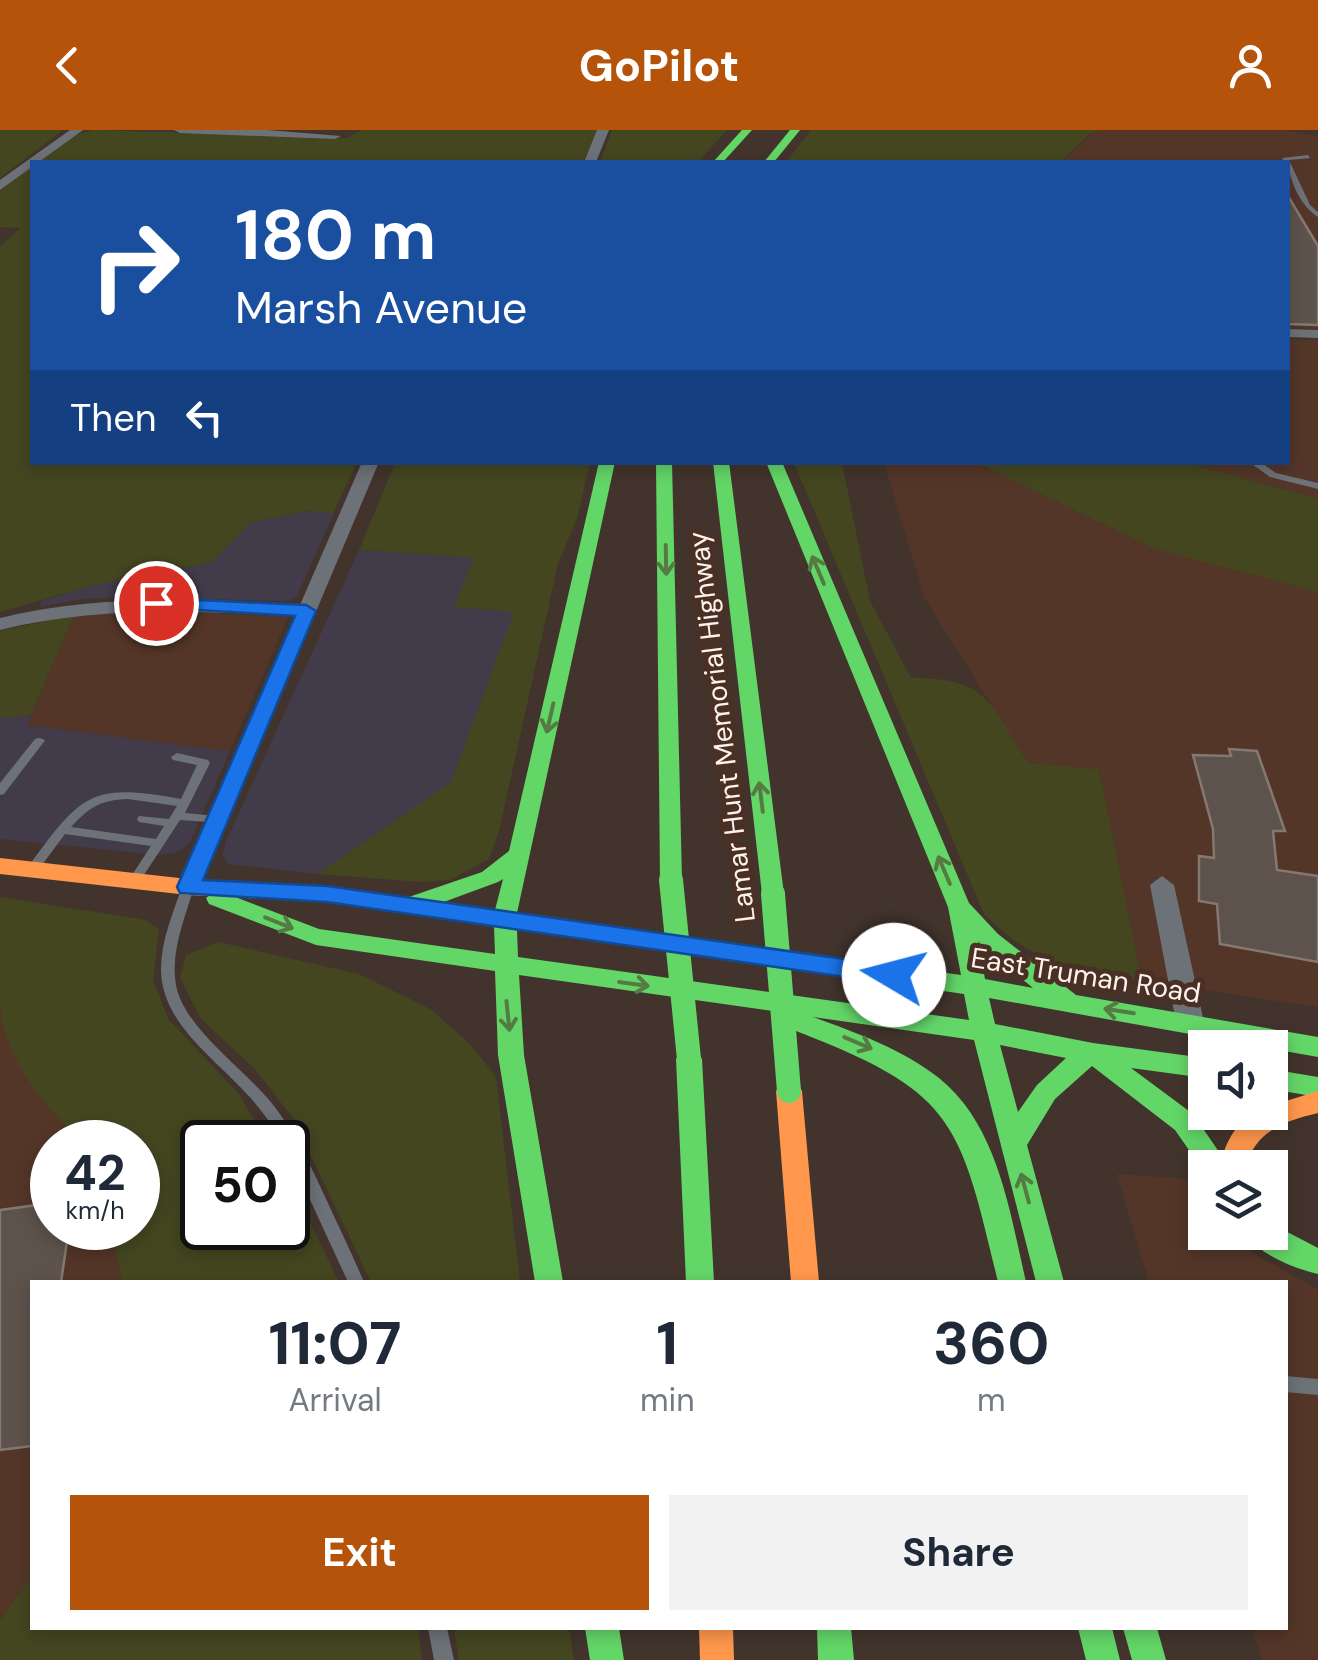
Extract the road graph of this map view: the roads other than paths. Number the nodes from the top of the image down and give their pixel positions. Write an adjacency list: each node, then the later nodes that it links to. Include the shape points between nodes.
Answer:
1 (78, 130): 9 (street)
2 (180, 130): 6 (street)
3 (603, 130): 10 (street)
4 (747, 130): 11 (main road)
5 (794, 130): 12 (main road)
6 (245, 131): 7 (street)
7 (335, 136)
8 (1308, 157): 13 (lane)
9 (36, 160)
10 (591, 160)
11 (720, 160)
12 (771, 160)
13 (1286, 160)
14 (30, 164): 16 (street)
15 (1290, 169): 17 (lane, via 1307,206)
16 (0, 186)
17 (1318, 214)
18 (1290, 333): 19 (street)
19 (1318, 334)
20 (370, 465): 27 (street)
21 (606, 465): 39 (main road, one-way to 39)
22 (664, 465): 68 (main road, Lamar Hunt Memorial Highway, one-way to 68, bridge, via 671,880 689,1059)
23 (721, 465): 69 (main road, Lamar Hunt Memorial Highway, one-way to 23, bridge, via 773,894)
24 (775, 465): 46 (main road, one-way to 24)
25 (1258, 465): 26 (lane)
26 (1318, 486)
27 (306, 611): 28 (street, via 156,603 86,606); 36 (street)
28 (0, 624)
29 (40, 740): 31 (lane)
30 (177, 758): 34 (lane, via 204,763)
31 (0, 792)
32 (77, 810): 33 (lane); 34 (lane, via 117,794); 37 (lane)
33 (96, 812)
34 (178, 814): 35 (lane); 36 (lane); 38 (lane)
35 (144, 819)
36 (217, 820): 44 (street)
37 (62, 830): 38 (lane); 41 (lane)
38 (158, 843): 42 (lane)
39 (519, 855): 45 (main road, via 490,877); 47 (main road)
40 (0, 866): 41 (main road, East Truman Road)
41 (32, 870): 42 (main road, East Truman Road)
42 (134, 881): 44 (main road, East Truman Road)
43 (1162, 885): 52 (street)
44 (188, 887): 45 (main road, East Truman Road); 48 (main road, East Truman Road, one-way to 48, via 316,937); 66 (lane, via 166,964 173,998 184,1019 274,1116)
45 (408, 906): 47 (main road, East Truman Road)
46 (959, 907): 49 (main road); 51 (main road)
47 (505, 918): 48 (main road); 49 (main road, East Truman Road)
48 (502, 967): 50 (main road, East Truman Road, one-way to 50); 67 (main road, one-way to 67)
49 (972, 986): 51 (main road, East Truman Road); 53 (main road)
50 (733, 998): 53 (main road, East Truman Road); 70 (main road, one-way to 70, via 868,1047 937,1091 968,1125 983,1162)
51 (1069, 1003): 52 (main road, East Truman Road, one-way to 51)
52 (1190, 1022): 54 (main road); 55 (main road, East Truman Road)
53 (984, 1032): 56 (main road, East Truman Road); 61 (main road)
54 (1318, 1036)
55 (1318, 1047)
56 (1093, 1053): 57 (main road, East Truman Road); 61 (main road, via 1040,1090); 62 (main road, via 1184,1122)
57 (1188, 1066)
58 (1288, 1082): 59 (main road)
59 (1318, 1087)
60 (1318, 1102): 63 (main road, via 1271,1113)
61 (1014, 1145): 71 (main road, one-way to 61)
62 (1204, 1150)
63 (1234, 1150)
64 (1288, 1249): 65 (main road)
65 (1318, 1260)
66 (355, 1280)
67 (549, 1280)
68 (700, 1280)
69 (805, 1280)
70 (1012, 1280)
71 (1049, 1280)
72 (1288, 1384): 73 (lane)
73 (1318, 1387)
74 (438, 1630): 80 (lane)
75 (602, 1630): 81 (main road)
76 (716, 1630): 82 (main road)
77 (834, 1630): 83 (main road)
78 (1096, 1630): 84 (main road)
79 (1141, 1630): 85 (main road)
80 (444, 1660)
81 (607, 1660)
82 (717, 1660)
83 (836, 1660)
84 (1103, 1660)
85 (1149, 1660)

